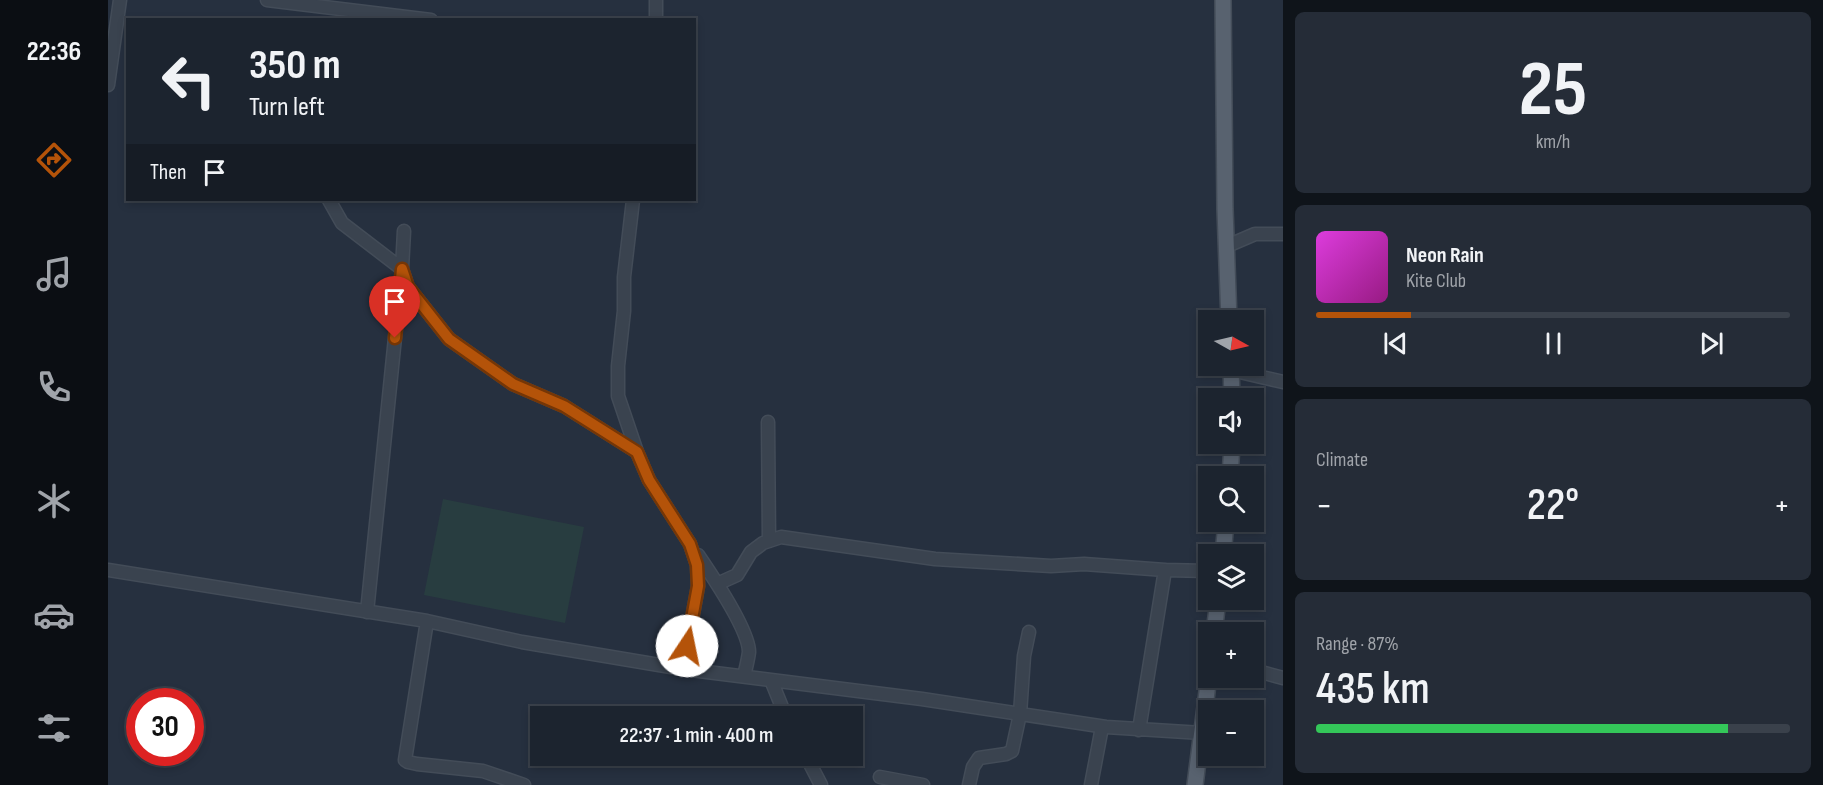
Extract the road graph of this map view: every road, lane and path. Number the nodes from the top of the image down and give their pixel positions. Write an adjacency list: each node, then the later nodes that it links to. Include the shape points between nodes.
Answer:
1 (267, 0): 5 (street)
2 (656, 0): 6 (street)
3 (1223, 0): 13 (main road)
4 (116, 1): 7 (street)
5 (415, 18)
6 (656, 18)
7 (121, 38): 8 (street)
8 (108, 85)
9 (330, 201): 14 (street, via 342,223)
10 (633, 201): 19 (street, via 624,277 618,396)
11 (404, 231): 14 (street)
12 (1283, 234): 13 (street, via 1255,234)
13 (1227, 246): 15 (main road)
14 (402, 269): 19 (street, via 408,287 449,339 513,384 564,406); 26 (street)
15 (1229, 310)
16 (1261, 376): 17 (street)
17 (1283, 382)
18 (768, 422): 20 (street)
19 (637, 452): 21 (street, via 649,480)
20 (769, 541): 23 (street, via 781,537 935,559); 25 (street, via 751,552 737,575)
21 (690, 544): 25 (street); 29 (street, via 698,586)
22 (108, 570): 26 (street)
23 (1166, 570): 24 (street); 37 (street)
24 (1198, 571)
25 (717, 584): 31 (street, via 746,637 749,651)
26 (367, 612): 27 (street)
27 (428, 621): 29 (street, via 522,642); 42 (street, via 405,760 483,771)
28 (1029, 632): 35 (street)
29 (683, 669): 31 (street)
30 (1264, 673): 32 (street)
31 (744, 676): 33 (street)
32 (1283, 678)
33 (771, 680): 34 (street); 35 (street)
34 (782, 706)
35 (1020, 714): 36 (street); 45 (street, via 1012,751 979,758)
36 (1102, 727): 37 (street); 46 (street)
37 (1140, 730): 38 (street)
38 (1198, 733)
39 (1198, 763): 47 (main road)
40 (811, 766): 43 (street)
41 (880, 777): 44 (street)
42 (524, 785)
43 (821, 785)
44 (922, 785)
45 (969, 785)
46 (1091, 785)
47 (1195, 785)

